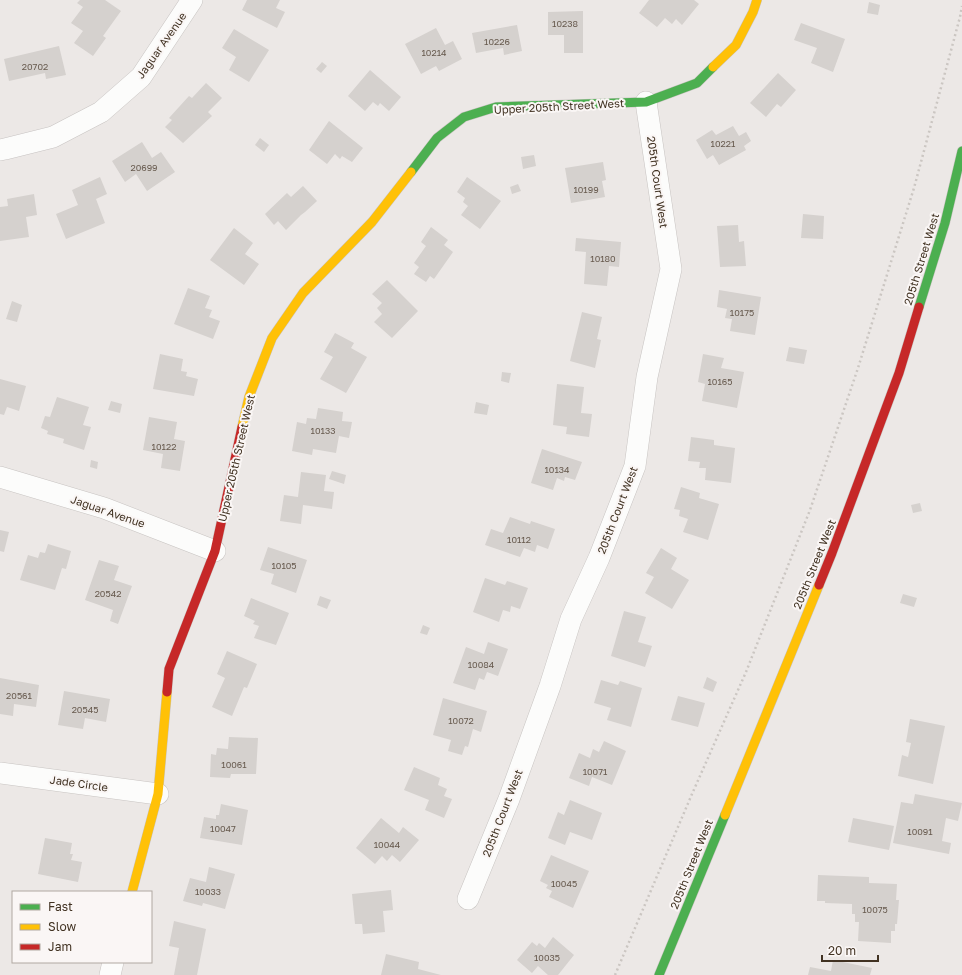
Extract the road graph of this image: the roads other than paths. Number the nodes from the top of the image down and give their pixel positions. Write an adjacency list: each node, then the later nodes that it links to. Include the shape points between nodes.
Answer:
1 (192, 0): 4 (street, Jaguar Avenue, via 141,77 101,112 53,137)
2 (757, 0): 3 (street, Upper 205th Street West, via 736,45 697,83)
3 (646, 102): 7 (street, Upper 205th Street West, via 496,107 464,118 437,138 372,222 303,293 272,338 249,397); 11 (street, 205th Court West, via 671,269 647,377 635,466 599,558 571,619 509,799)
4 (0, 150)
5 (962, 151): 14 (street, 205th Street West, via 945,223 899,373 832,553)
6 (0, 477): 7 (street, Jaguar Avenue, via 104,508)
7 (215, 551): 9 (street, Upper 205th Street West, via 169,669)
8 (0, 773): 9 (street, Jade Circle)
9 (158, 794): 10 (street, Upper 205th Street West)
10 (132, 891)
11 (468, 899)
12 (113, 963): 13 (street)
13 (110, 975)
14 (659, 975)

